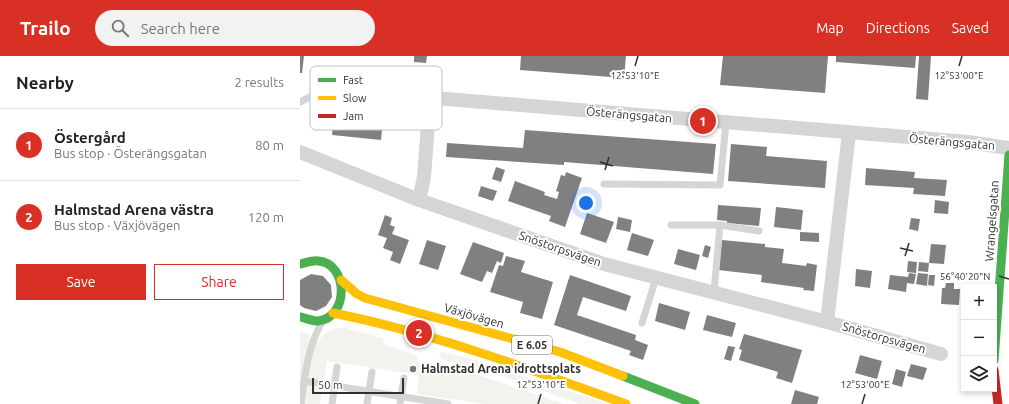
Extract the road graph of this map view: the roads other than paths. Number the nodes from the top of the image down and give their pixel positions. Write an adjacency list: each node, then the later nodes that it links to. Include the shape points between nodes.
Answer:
1 (310, 97): 3 (lane, Österängsgatan)
2 (442, 99): 4 (street, Österängsgatan)
3 (300, 102)
4 (726, 123): 6 (street, Österängsgatan); 9 (lane, via 720,185)
5 (428, 130): 10 (street, via 424,177)
6 (848, 133): 8 (street, Österängsgatan, via 968,142); 21 (street, Snöstorpsvägen)
7 (300, 152): 10 (street, Snöstorpsvägen)
8 (1009, 156): 24 (main road, Wrangelsgatan)
9 (604, 184)
10 (419, 200): 15 (street, Snöstorpsvägen, via 604,264)
11 (671, 224): 12 (lane)
12 (720, 225): 13 (lane); 17 (lane)
13 (759, 231)
14 (300, 264): 16 (main road, Växjövägen / E 6.05, via 322,262 331,267)
15 (656, 278): 17 (street, Snöstorpsvägen); 22 (lane)
16 (341, 280): 18 (main road, via 342,300); 38 (main road, Växjövägen / E 6.05, via 365,298 560,352)
17 (714, 292): 21 (street, Snöstorpsvägen)
18 (333, 313): 20 (main road); 37 (main road, E 6.05, via 419,333)
19 (300, 317): 20 (main road, via 312,320)
20 (324, 318): 28 (lane, via 308,353)
21 (827, 322): 23 (street, Snöstorpsvägen)
22 (642, 323)
23 (941, 354)
24 (994, 356)
25 (337, 367): 29 (lane)
26 (372, 372): 30 (lane)
27 (404, 378): 32 (lane)
28 (304, 381): 29 (lane); 33 (lane)
29 (334, 387): 30 (lane); 34 (lane)
30 (368, 392): 32 (lane); 35 (lane)
31 (997, 392): 39 (main road)
32 (401, 400): 36 (lane)
33 (300, 404)
34 (332, 404)
35 (367, 404)
36 (445, 404)
37 (626, 404)
38 (695, 404)
39 (998, 404)

